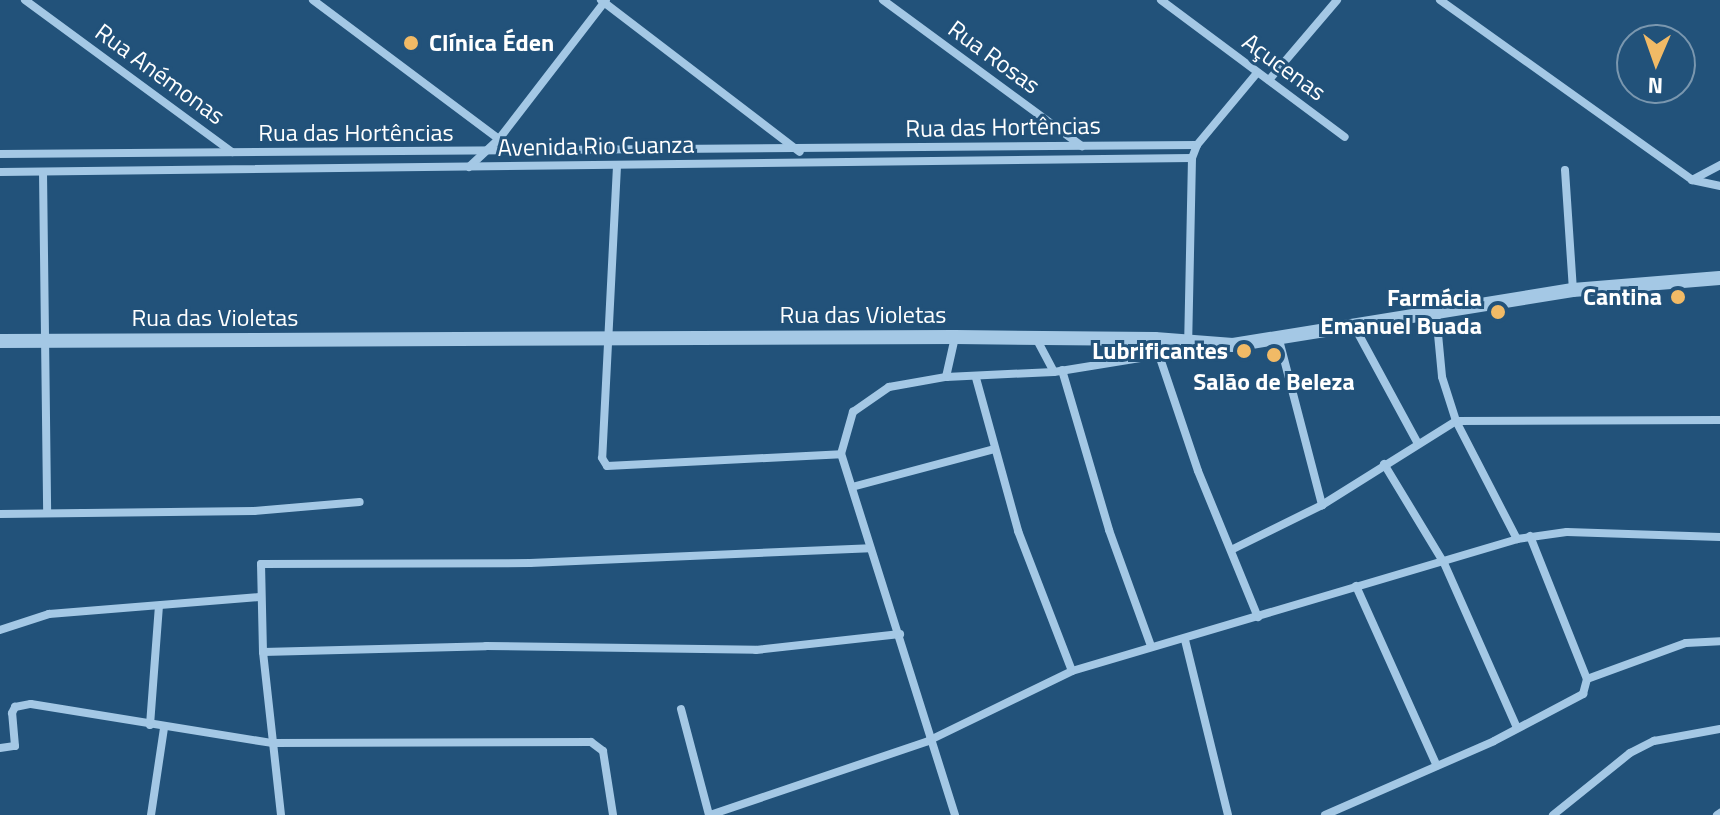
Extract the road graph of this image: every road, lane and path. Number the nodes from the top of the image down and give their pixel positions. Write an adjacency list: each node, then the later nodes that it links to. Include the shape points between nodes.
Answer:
1 (25, 0): 15 (street, Rua Anémonas)
2 (313, 0): 11 (street)
3 (883, 0): 13 (street, Rua Rosas)
4 (1161, 0): 8 (street, Açucenas)
5 (1337, 0): 9 (street)
6 (1440, 0): 26 (street)
7 (604, 1): 11 (street); 14 (street)
8 (1257, 73): 9 (street, Açucenas); 12 (street)
9 (1269, 80): 10 (street, Açucenas)
10 (1345, 137)
11 (499, 139): 16 (street)
12 (1194, 145): 13 (street, Rua das Hortências); 18 (street)
13 (1082, 146): 14 (street, Rua das Hortências)
14 (799, 151): 16 (street, Rua das Hortências); 19 (street)
15 (232, 152): 16 (street, Rua das Hortências); 17 (street, Rua das Hortências)
16 (484, 153): 22 (street)
17 (0, 154)
18 (1192, 158): 19 (street, Avenida Rio Cuanza); 39 (street)
19 (810, 163): 21 (street, Avenida Rio Cuanza)
20 (1720, 165): 26 (street)
21 (617, 166): 22 (street, Avenida Rio Cuanza); 37 (street)
22 (468, 168): 25 (street, Avenida Rio Cuanza)
23 (1565, 170): 29 (street)
24 (0, 172): 25 (street, Avenida Rio Cuanza)
25 (43, 172): 36 (street)
26 (1692, 180): 27 (street)
27 (1720, 186)
28 (1720, 278): 29 (street, Rua das Violetas)
29 (1573, 290): 30 (street, Rua das Violetas)
30 (1436, 313): 31 (street, Rua das Violetas); 45 (street, via 1442,377)
31 (1353, 324): 32 (street, Rua das Violetas); 46 (street)
32 (1278, 336): 39 (street, Rua das Violetas, via 1233,345); 52 (street)
33 (955, 337): 34 (street, Rua das Violetas); 37 (street, Rua das Violetas); 42 (street)
34 (1036, 338): 35 (street, Rua das Violetas); 41 (street)
35 (1155, 339): 39 (street, Rua das Violetas); 40 (street)
36 (45, 340): 37 (street, Rua das Violetas); 38 (street, Rua das Violetas); 53 (street)
37 (611, 340): 48 (street, via 602,458 607,466)
38 (0, 341)
39 (1188, 342): 40 (street)
40 (1159, 355): 41 (street); 59 (street)
41 (1058, 371): 43 (street); 69 (street)
42 (946, 377): 43 (street); 48 (street, via 889,387 868,397 853,412)
43 (976, 378): 47 (street)
44 (1720, 420): 45 (street)
45 (1456, 421): 46 (street); 57 (street)
46 (1417, 442): 49 (street)
47 (995, 449): 50 (street); 71 (street, via 1031,570)
48 (841, 454): 50 (street)
49 (1384, 464): 52 (street); 60 (street)
50 (852, 487): 58 (street)
51 (360, 502): 53 (street, via 254,511)
52 (1322, 505): 59 (street)
53 (47, 513): 54 (street)
54 (0, 514)
55 (1530, 536): 56 (street, via 1567,532); 57 (street); 72 (street)
56 (1720, 537)
57 (1517, 539): 60 (street)
58 (870, 548): 62 (street, via 530,563 265,563 259,568); 66 (street)
59 (1231, 550): 64 (street)
60 (1444, 563): 61 (street); 76 (street)
61 (1356, 586): 64 (street); 81 (street)
62 (259, 597): 63 (street); 70 (street)
63 (159, 606): 65 (street, via 49,614); 74 (street)
64 (1258, 617): 67 (street)
65 (0, 630)
66 (900, 634): 70 (street, via 756,650 486,646); 78 (street)
67 (1185, 640): 69 (street); 87 (street)
68 (1720, 641): 72 (street, via 1686,643)
69 (1151, 646): 71 (street)
70 (263, 652): 79 (street)
71 (1072, 671): 78 (street)
72 (1587, 679): 76 (street, via 1583,694)
73 (681, 709): 85 (street)
74 (150, 725): 75 (street); 80 (street, via 66,707 22,705 12,713 15,746)
75 (164, 728): 79 (street); 82 (street)
76 (1517, 728): 81 (street)
77 (1720, 729): 89 (street, via 1654,741 1630,753)
78 (928, 741): 85 (street); 86 (street)
79 (273, 743): 83 (street); 84 (street, via 591,742 603,751)
80 (0, 748)
81 (1437, 766): 88 (street)
82 (151, 815)
83 (281, 815)
84 (613, 815)
85 (709, 815)
86 (955, 815)
87 (1228, 815)
88 (1325, 815)
89 (1553, 815)

